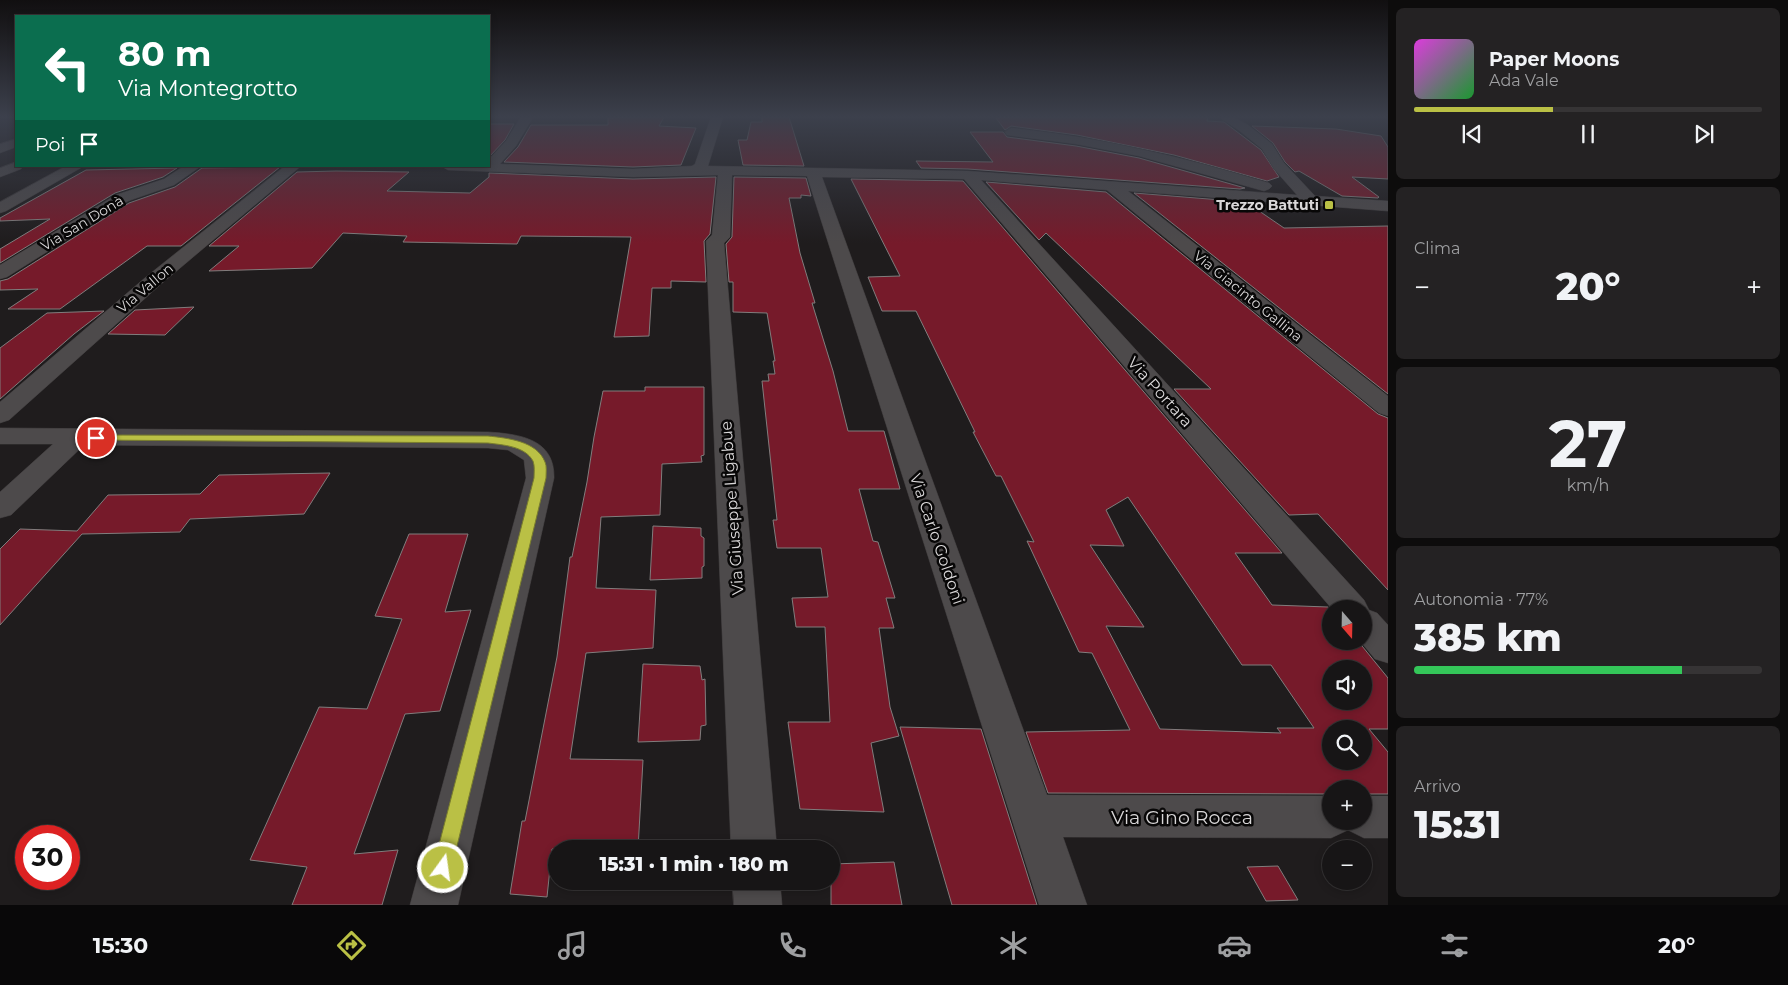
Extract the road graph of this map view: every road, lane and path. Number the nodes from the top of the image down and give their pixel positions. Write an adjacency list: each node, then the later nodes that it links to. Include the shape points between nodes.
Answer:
1 (702, 159): 9 (street)
2 (1141, 159): 14 (street)
3 (1174, 159): 15 (street)
4 (1274, 159): 15 (street)
5 (75, 167): 17 (street)
6 (192, 167): 18 (street, Via San Donà, via 170,182 122,198)
7 (293, 167): 20 (street, Via Vallon, via 152,281)
8 (489, 167): 9 (street, via 633,173)
9 (694, 170): 10 (street)
10 (725, 172): 11 (street); 31 (street, Via Giuseppe Ligabue, via 721,237 715,241)
11 (813, 172): 12 (street); 27 (street, Via Carlo Goldoni)
12 (968, 175): 13 (street); 24 (street, Via Portara)
13 (1109, 184): 14 (street); 19 (street, Via Giacinto Gallina)
14 (1155, 188): 15 (street)
15 (1311, 200): 16 (street)
16 (1388, 206)
17 (0, 208)
18 (0, 273)
19 (1388, 408)
20 (0, 415)
21 (0, 436): 22 (street)
22 (76, 438): 23 (street); 33 (street, via 488,440 509,442 529,450 539,462 540,478)
23 (0, 508)
24 (1344, 600)
25 (1372, 631): 26 (street)
26 (1388, 649)
27 (1032, 816): 28 (street, Via Gino Rocca); 35 (street, Via Carlo Goldoni)
28 (1322, 817)
29 (1372, 817): 30 (street)
30 (1388, 817)
31 (753, 840)
32 (757, 890): 34 (street)
33 (434, 905)
34 (758, 905)
35 (1063, 905)

